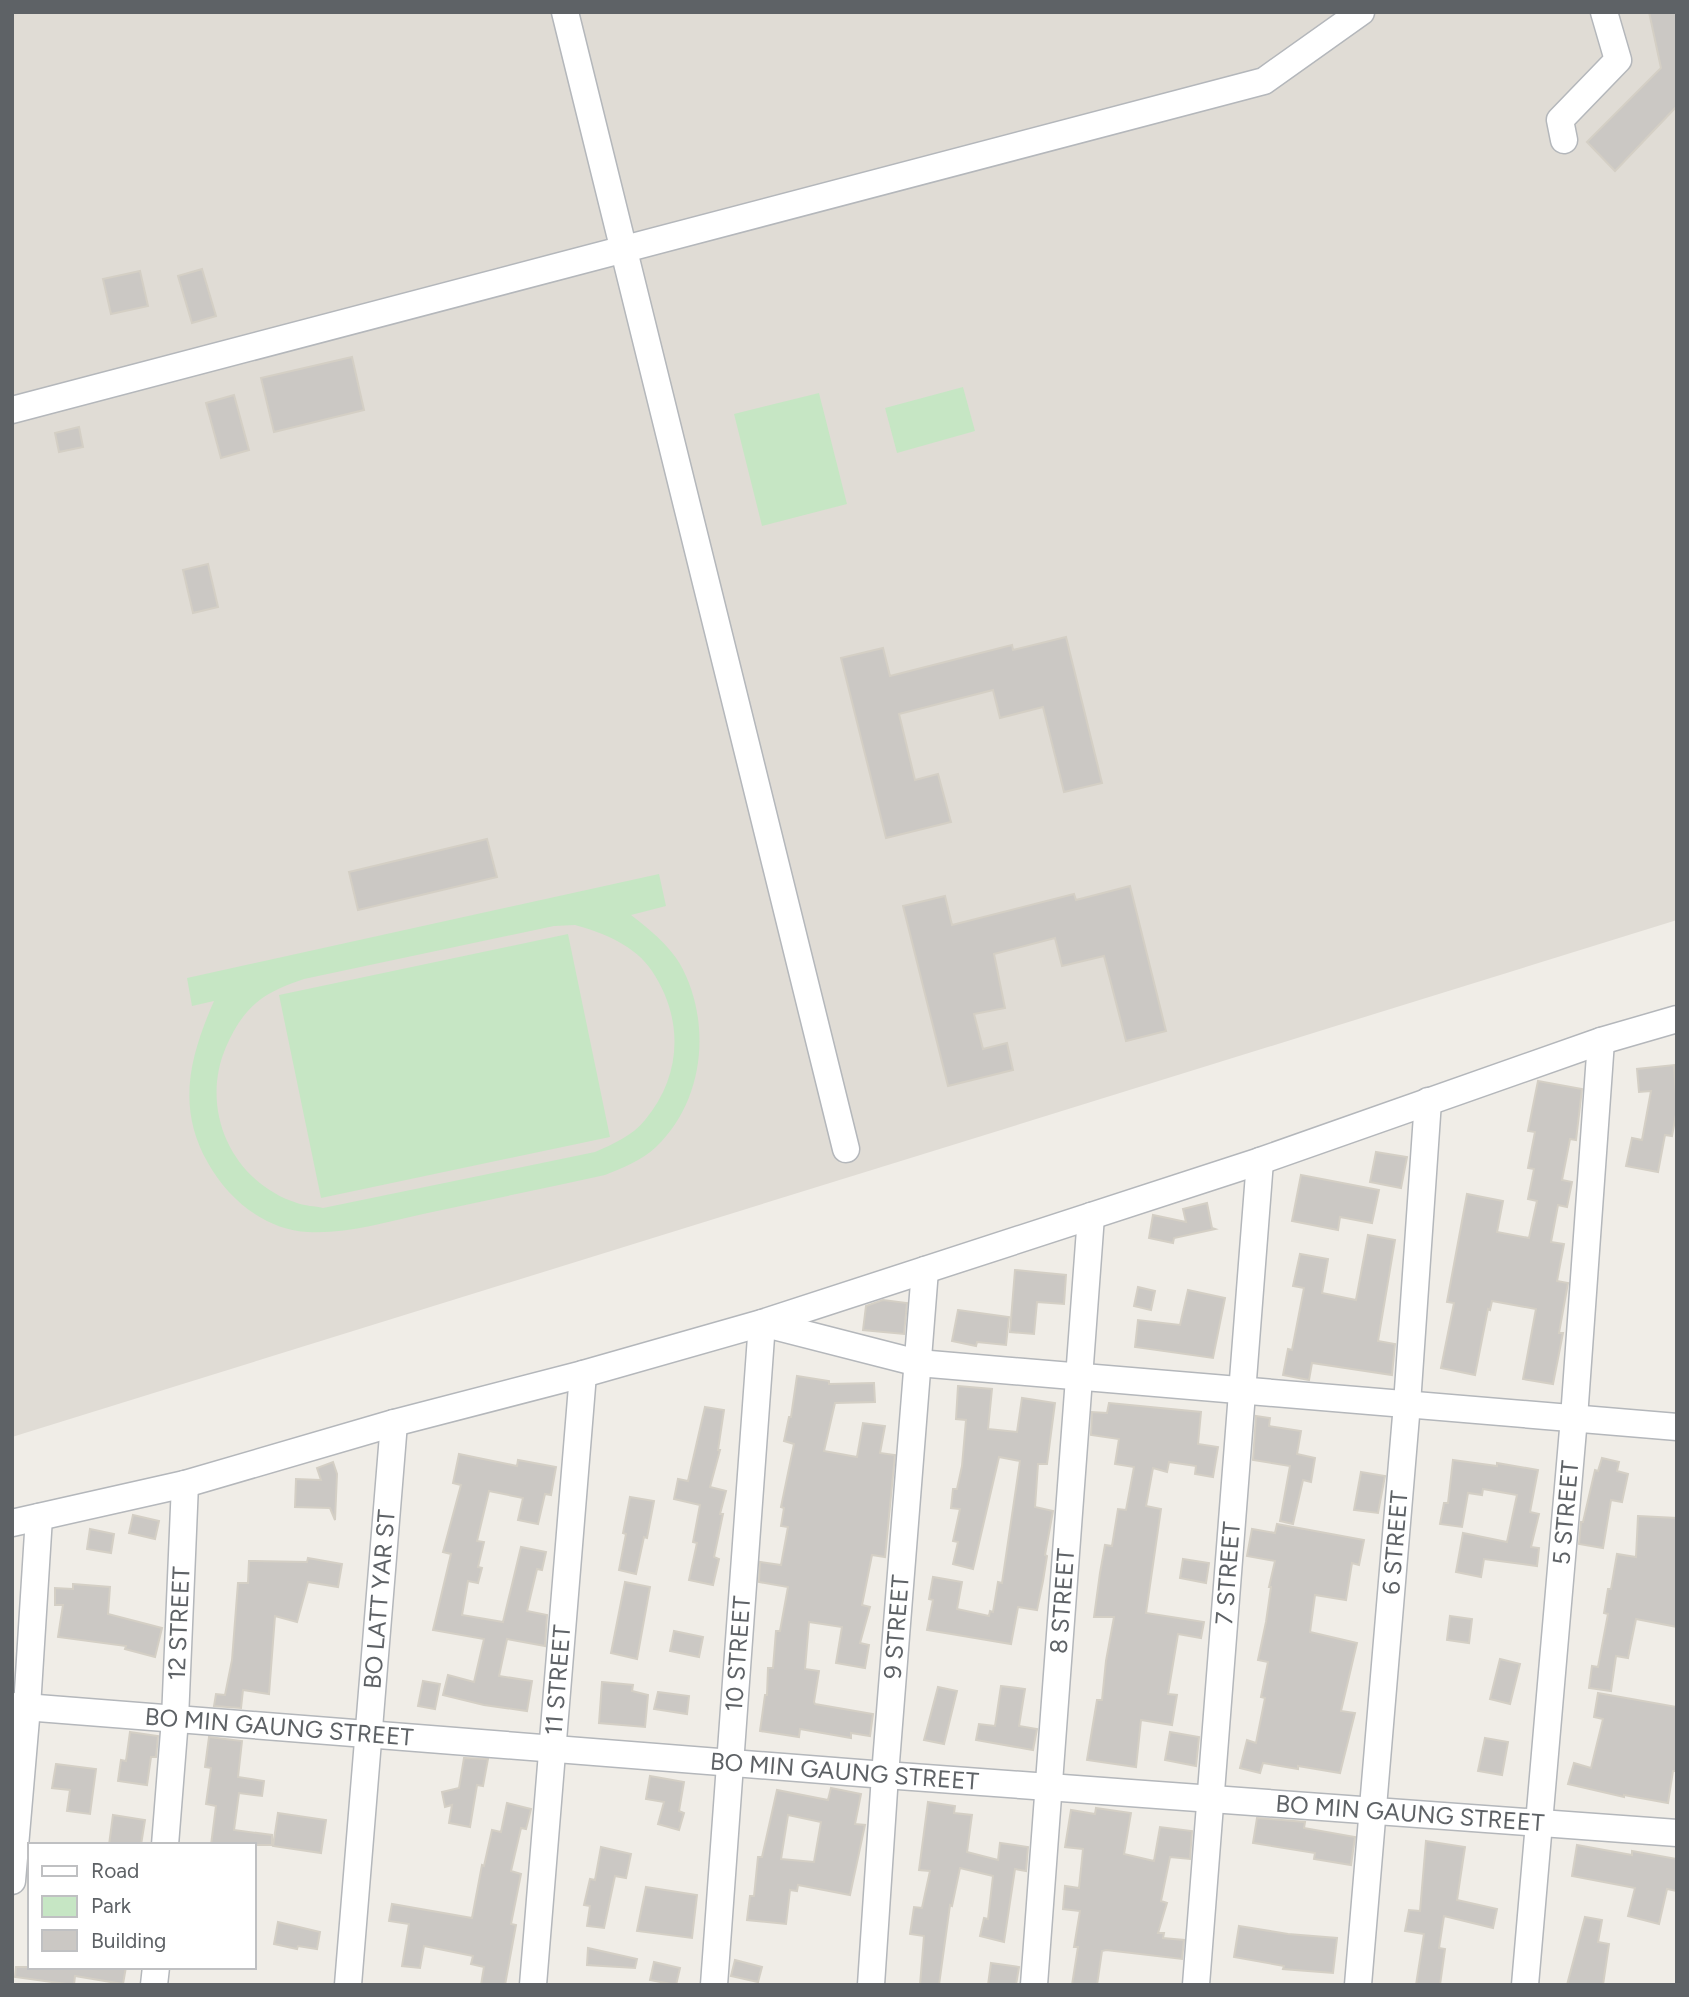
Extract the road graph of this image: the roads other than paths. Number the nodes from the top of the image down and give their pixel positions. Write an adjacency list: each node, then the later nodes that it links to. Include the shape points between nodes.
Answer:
1 (565, 12): 5 (street)
2 (1361, 12): 5 (street, via 1264,81)
3 (1604, 12): 4 (street, via 1618,60 1560,120)
4 (1564, 140)
5 (625, 251): 6 (street); 10 (street)
6 (12, 410)
7 (1677, 1019): 8 (street)
8 (1601, 1041): 9 (street); 20 (street, 5 STREET)
9 (1429, 1101): 11 (street); 19 (street, 6 STREET)
10 (846, 1149)
11 (1260, 1161): 12 (street); 18 (street, 7 STREET)
12 (1091, 1216): 13 (street); 17 (street, 8 STREET)
13 (925, 1270): 14 (street); 15 (street, 9 STREET)
14 (762, 1323): 15 (street); 16 (street); 30 (street, 10 STREET)
15 (918, 1363): 17 (street); 31 (street, 9 STREET)
16 (583, 1374): 21 (street); 29 (street, 11 STREET)
17 (1079, 1377): 18 (street); 32 (street, 8 STREET)
18 (1242, 1390): 19 (street); 33 (street, 7 STREET)
19 (1407, 1404): 20 (street); 34 (street, 6 STREET)
20 (1574, 1418): 22 (street); 35 (street, 5 STREET)
21 (394, 1423): 23 (street); 28 (street, BO LATT YAR ST)
22 (1677, 1427)
23 (185, 1484): 24 (street); 27 (street, 12 STREET)
24 (39, 1517): 25 (street); 26 (street)
25 (12, 1523)
26 (20, 1707): 27 (street, BO MIN GAUNG STREET); 38 (street)
27 (176, 1719): 28 (street, BO MIN GAUNG STREET); 37 (street, 12 STREET)
28 (368, 1734): 29 (street, BO MIN GAUNG STREET); 39 (street, BO LATT YAR ST)
29 (552, 1750): 30 (street, BO MIN GAUNG STREET); 40 (street, 11 STREET)
30 (729, 1761): 31 (street, BO MIN GAUNG STREET); 41 (street, 10 STREET)
31 (885, 1776): 32 (street, BO MIN GAUNG STREET); 42 (street, 9 STREET)
32 (1048, 1787): 33 (street, BO MIN GAUNG STREET); 43 (street, 8 STREET)
33 (1210, 1799): 34 (street, BO MIN GAUNG STREET); 44 (street, 7 STREET)
34 (1374, 1811): 35 (street, BO MIN GAUNG STREET); 45 (street, 6 STREET)
35 (1540, 1823): 36 (street, BO MIN GAUNG STREET); 46 (street, 5 STREET)
36 (1677, 1833)
37 (165, 1843)
38 (12, 1881)
39 (348, 1985)
40 (533, 1985)
41 (714, 1985)
42 (871, 1985)
43 (1034, 1985)
44 (1196, 1985)
45 (1359, 1985)
46 (1525, 1985)

